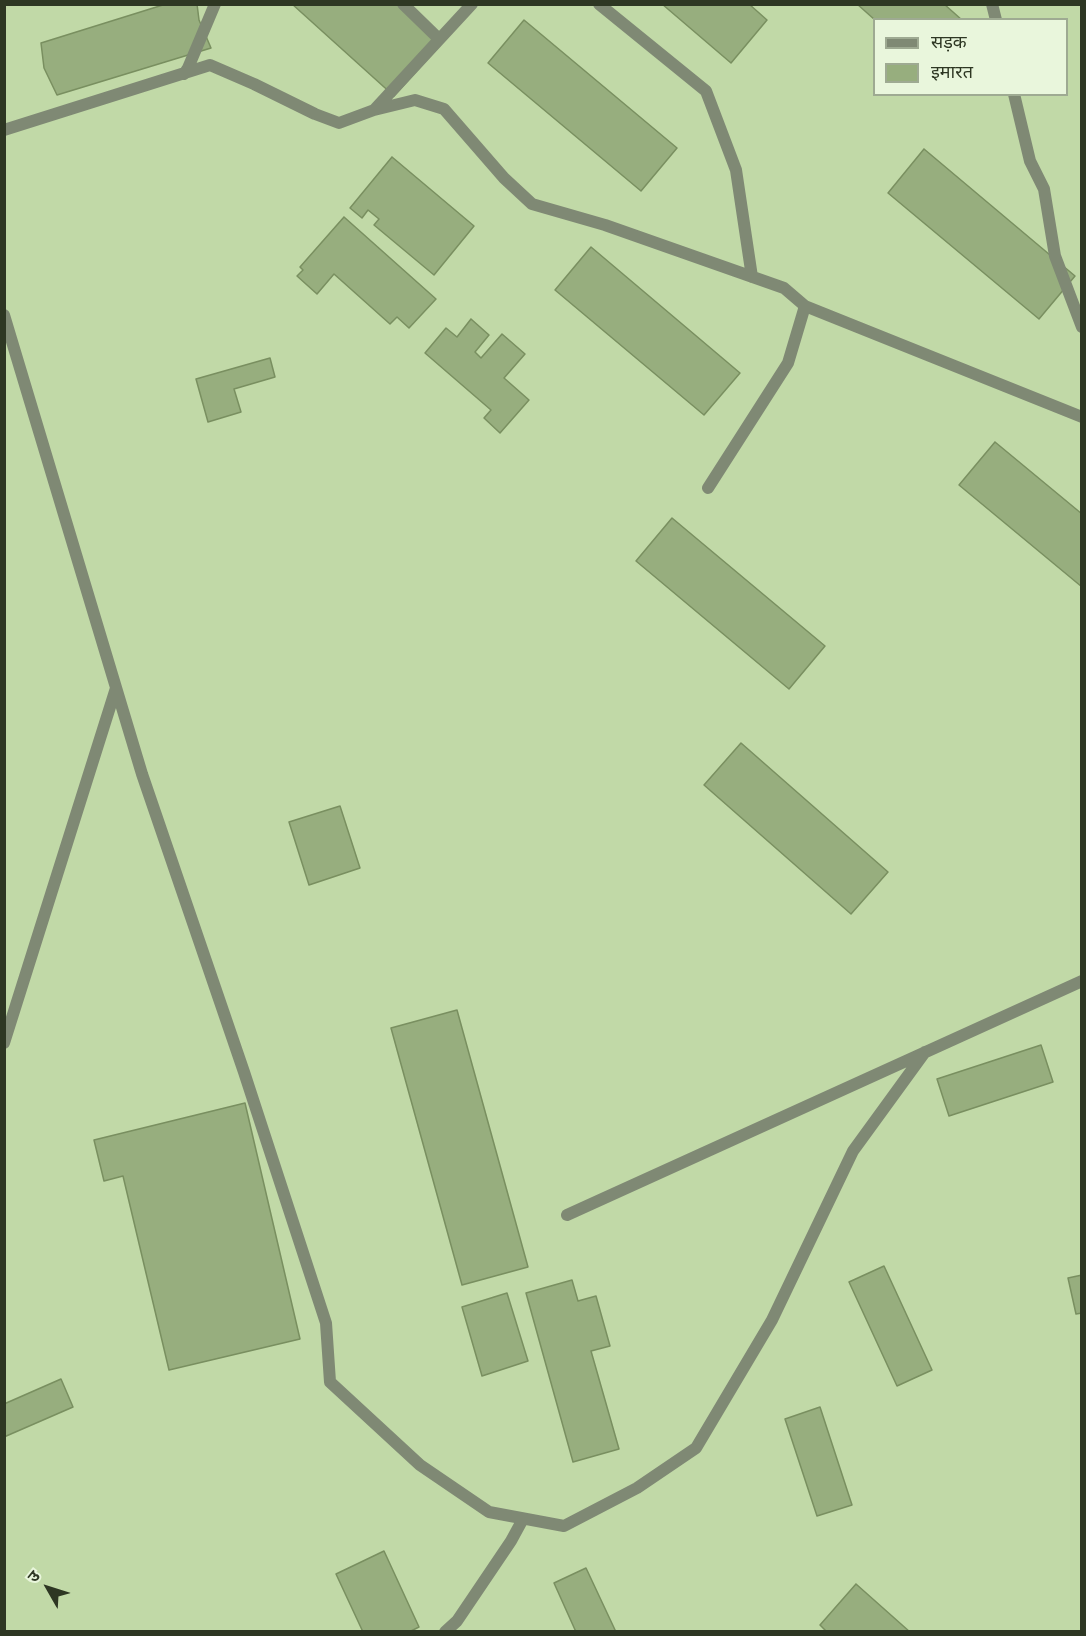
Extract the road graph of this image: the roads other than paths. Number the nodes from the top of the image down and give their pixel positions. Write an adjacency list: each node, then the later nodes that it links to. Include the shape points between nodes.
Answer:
1 (215, 4): 6 (street)
2 (403, 4): 5 (street)
3 (472, 4): 5 (street)
4 (599, 4): 10 (street, via 706,91 736,170)
5 (440, 39): 8 (street)
6 (184, 74): 8 (street, via 210,65 339,123); 9 (street)
7 (1014, 96): 13 (street, via 1030,161 1044,189 1055,256)
8 (374, 110): 10 (street, via 415,100 444,110 532,204 605,225)
9 (4, 130)
10 (752, 277): 11 (street, via 784,288)
11 (805, 306): 14 (street); 15 (street, via 788,363)
12 (4, 315): 16 (street)
13 (1082, 327)
14 (1082, 417)
15 (708, 488)
16 (116, 688): 18 (street); 21 (street, via 326,1323 330,1382 420,1465 489,1512)
17 (1082, 981): 19 (street)
18 (4, 1043)
19 (925, 1052): 20 (street); 21 (street, via 853,1151 772,1320 696,1448 637,1488 564,1526)
20 (567, 1215)
21 (523, 1518): 22 (street, via 457,1621)
22 (445, 1632)

